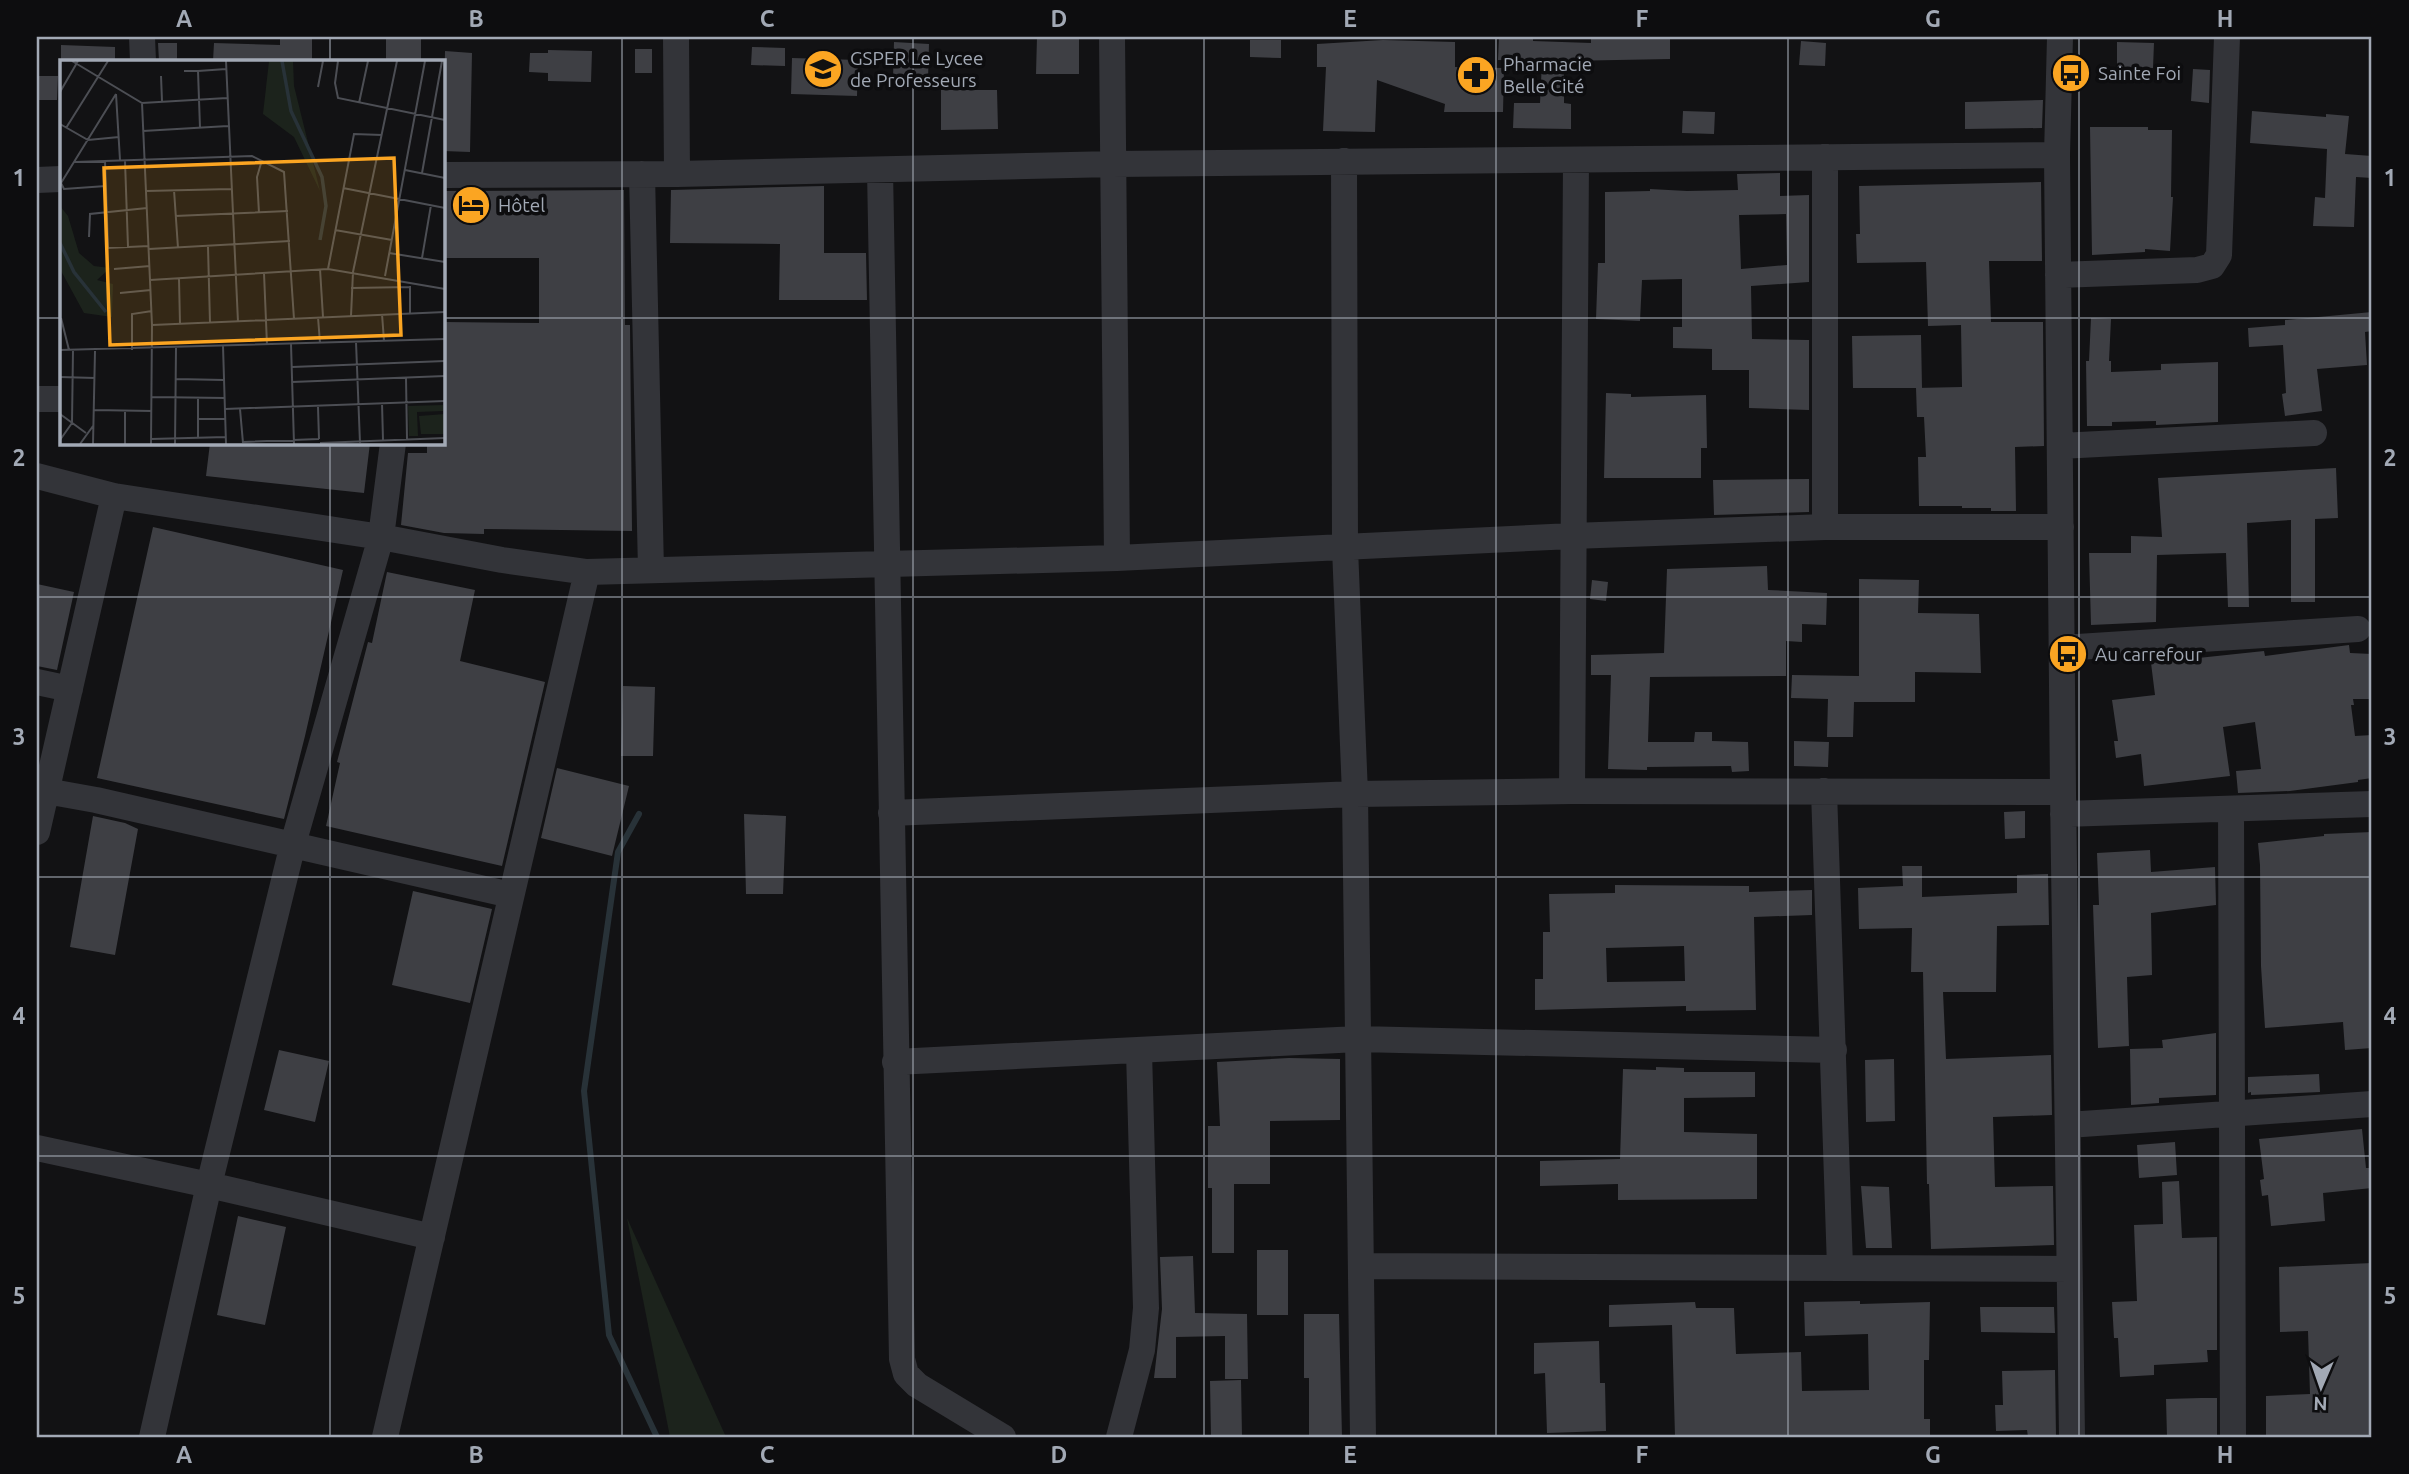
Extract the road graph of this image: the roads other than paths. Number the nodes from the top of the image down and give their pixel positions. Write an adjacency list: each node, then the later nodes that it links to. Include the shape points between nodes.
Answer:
1 (142, 37): 6 (street)
2 (676, 37): 14 (street)
3 (1112, 37): 11 (street)
4 (2060, 37): 7 (street)
5 (2227, 37): 18 (street, via 2219,255 2212,266)
6 (143, 60)
7 (2057, 155): 8 (street); 18 (street)
8 (1825, 157): 9 (street); 26 (street)
9 (1576, 160): 10 (street); 28 (street)
10 (1344, 161): 11 (street); 30 (street)
11 (1114, 164): 12 (street); 31 (street)
12 (880, 170): 14 (street); 32 (street)
13 (642, 174): 14 (street); 15 (street); 33 (street)
14 (677, 174)
15 (444, 175)
16 (60, 179): 17 (street)
17 (37, 180)
18 (2058, 275): 23 (street)
19 (37, 399): 20 (street)
20 (60, 399)
21 (2314, 433): 23 (street)
22 (393, 444): 29 (street)
23 (2060, 446): 27 (street)
24 (37, 476): 25 (street)
25 (114, 496): 29 (street); 38 (street)
26 (1825, 527): 27 (street); 28 (street)
27 (2060, 527): 36 (street)
28 (1572, 536): 30 (street); 40 (street)
29 (381, 537): 34 (street); 48 (street)
30 (1345, 548): 31 (street); 42 (street)
31 (1117, 558): 32 (street)
32 (887, 565): 33 (street); 46 (street)
33 (651, 570): 34 (street)
34 (587, 572): 49 (street)
35 (2358, 629): 36 (street)
36 (2062, 648): 43 (street)
37 (37, 682): 38 (street)
38 (70, 689): 39 (street)
39 (46, 791): 47 (street); 48 (street)
40 (1572, 791): 41 (street); 42 (street)
41 (1824, 791): 43 (street); 51 (street)
42 (1355, 794): 46 (street); 50 (street)
43 (2063, 803): 45 (street); 56 (street)
44 (2372, 804): 45 (street)
45 (2231, 810): 55 (street)
46 (891, 813): 53 (street)
47 (37, 832)
48 (293, 844): 49 (street); 58 (street)
49 (511, 895): 59 (street)
50 (1358, 1039): 51 (street); 52 (street); 60 (street)
51 (1834, 1050): 61 (street)
52 (1139, 1051): 53 (street); 66 (street, via 1146,1308 1142,1350)
53 (895, 1062): 65 (street, via 906,1374)
54 (2372, 1104): 55 (street)
55 (2233, 1113): 56 (street); 69 (street)
56 (2068, 1125): 62 (street)
57 (37, 1148): 58 (street)
58 (209, 1185): 59 (street); 63 (street)
59 (432, 1237): 64 (street)
60 (1361, 1266): 61 (street); 67 (street)
61 (1840, 1267): 62 (street)
62 (2069, 1269): 68 (street)
63 (152, 1437)
64 (385, 1437)
65 (1003, 1437)
66 (1119, 1437)
67 (1363, 1437)
68 (2072, 1437)
69 (2234, 1437)

